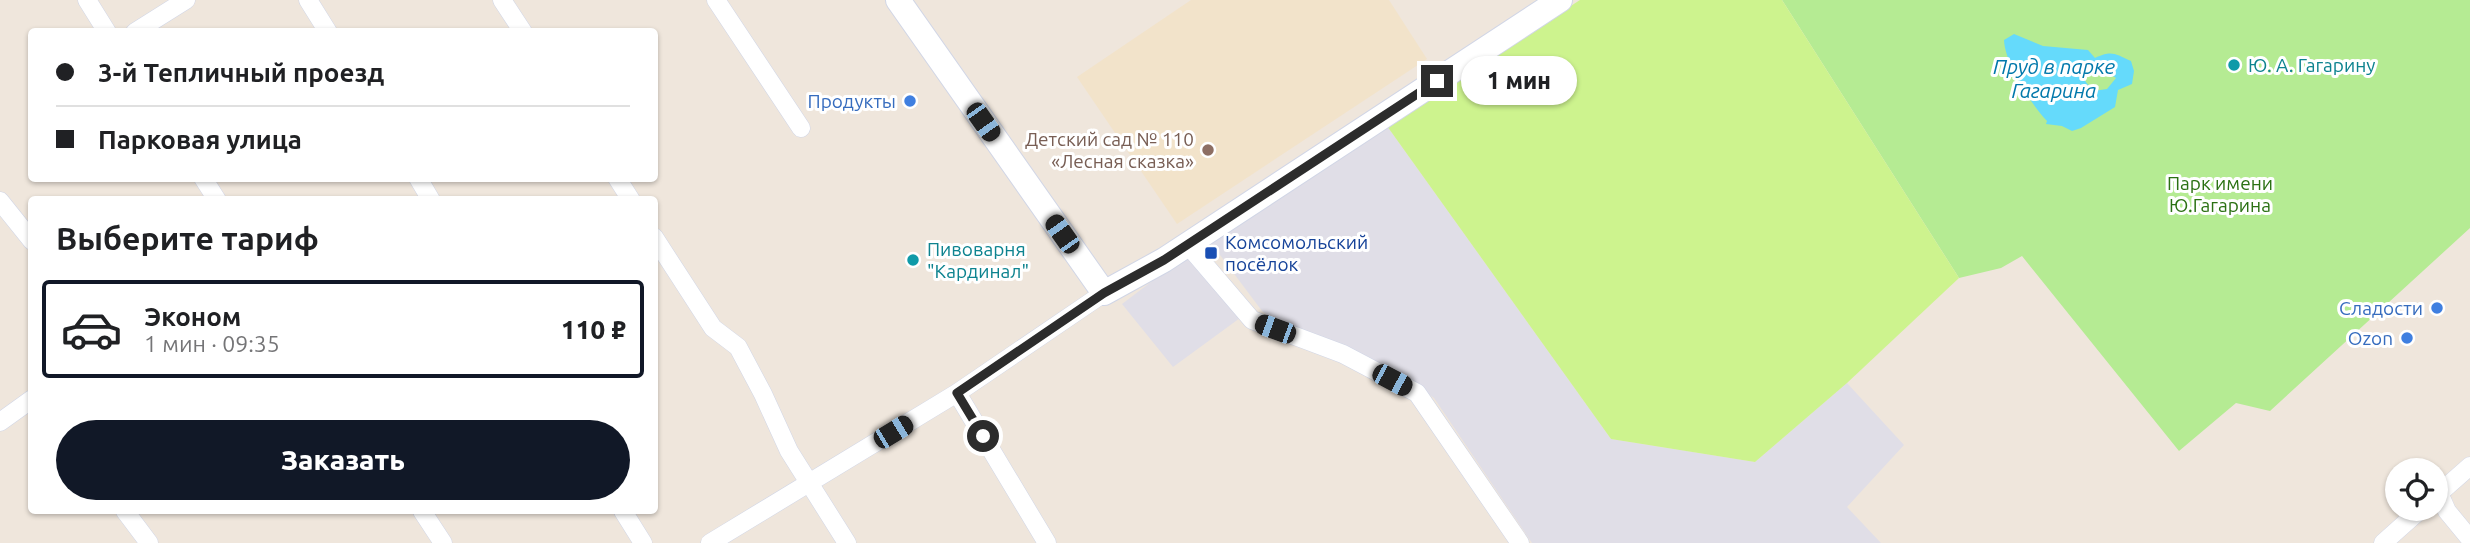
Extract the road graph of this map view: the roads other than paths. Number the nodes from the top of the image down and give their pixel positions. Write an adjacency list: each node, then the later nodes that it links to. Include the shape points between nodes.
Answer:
1 (87, 0): 8 (street)
2 (186, 0): 9 (street)
3 (308, 0): 10 (street)
4 (502, 0): 11 (street)
5 (716, 0): 12 (street)
6 (898, 0): 17 (street)
7 (1560, 0): 16 (street)
8 (104, 28)
9 (141, 28)
10 (326, 28)
11 (520, 28)
12 (801, 128)
13 (0, 201): 14 (street)
14 (28, 237)
15 (658, 243): 22 (street, via 713,328 738,347)
16 (1187, 244): 17 (street); 36 (street, via 1252,320 1343,354 1417,393)
17 (1104, 293): 18 (street)
18 (957, 393): 22 (street); 35 (street)
19 (28, 402): 20 (street)
20 (0, 422)
21 (2470, 466): 23 (street)
22 (808, 484): 33 (street); 34 (street)
23 (2448, 485)
24 (2448, 512): 29 (street)
25 (127, 514): 30 (street)
26 (424, 514): 31 (street)
27 (625, 514): 32 (street)
28 (2408, 521): 37 (street)
29 (2470, 539)
30 (149, 543)
31 (443, 543)
32 (643, 543)
33 (710, 543)
34 (847, 543)
35 (1046, 543)
36 (1520, 543)
37 (2383, 543)

